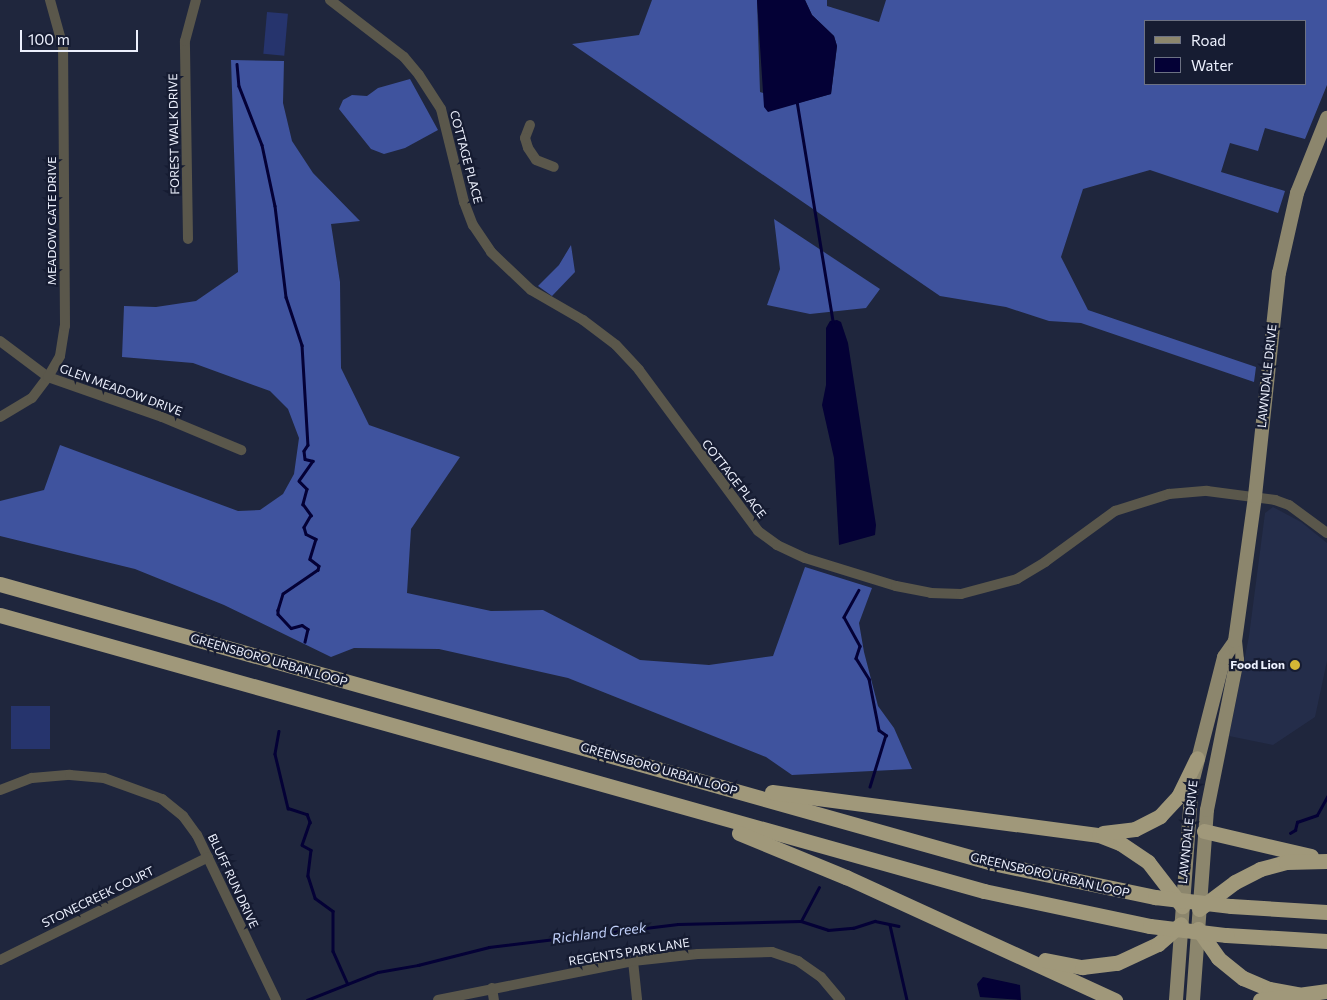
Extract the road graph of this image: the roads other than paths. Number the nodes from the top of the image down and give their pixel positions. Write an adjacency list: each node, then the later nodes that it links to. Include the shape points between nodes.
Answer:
1 (50, 0): 9 (street, MEADOW GATE DRIVE, via 63,47 65,326 60,356)
2 (196, 0): 7 (street, FOREST WALK DRIVE, via 185,41)
3 (330, 0): 12 (street, COTTAGE PLACE, via 404,57 420,75 441,109 464,202 473,225 492,252 531,290 583,320 616,345 639,370 758,531 777,545 805,558 896,586 931,593 961,594 995,587 1030,572 1098,521 1132,503 1187,491)
4 (1327, 118): 12 (main road, LAWNDALE DRIVE, via 1297,192 1282,254)
5 (530, 125): 6 (street, via 524,138 528,148 536,160)
6 (554, 167)
7 (188, 239)
8 (0, 341): 9 (street, GLEN MEADOW DRIVE)
9 (48, 377): 10 (street, MEADOW GATE DRIVE, via 32,398); 11 (street, GLEN MEADOW DRIVE, via 162,417)
10 (0, 417)
11 (242, 450)
12 (1255, 496): 13 (street, COTTAGE PLACE, via 1289,505); 16 (main road, LAWNDALE DRIVE)
13 (1327, 533)
14 (0, 584): 18 (highway, GREENSBORO URBAN LOOP)
15 (0, 615): 20 (highway)
16 (1234, 641): 17 (main road, LAWNDALE DRIVE, via 1224,657); 21 (main road, LAWNDALE DRIVE, via 1237,660)
17 (1197, 758): 22 (highway, via 1178,797 1153,821 1127,831); 26 (main road, LAWNDALE DRIVE, via 1189,808)
18 (694, 779): 22 (highway, via 834,803); 25 (highway, GREENSBORO URBAN LOOP, bridge, via 1025,871 1154,897)
19 (0, 790): 23 (street, BLUFF RUN DRIVE, via 32,778 70,775 104,778 136,787 162,799 183,816)
20 (657, 801): 27 (highway, bridge, via 1018,900 1150,926 1226,935); 29 (highway, via 839,873)
21 (1204, 831): 24 (highway); 26 (main road, LAWNDALE DRIVE)
22 (1089, 832): 26 (highway, via 1120,843 1139,855 1162,877)
23 (208, 857): 28 (street, STONECREEK COURT); 34 (street, BLUFF RUN DRIVE)
24 (1327, 860): 26 (highway, via 1286,862 1260,869 1235,882)
25 (1327, 912)
26 (1190, 917): 29 (highway, via 1158,944 1106,965 1082,967 1044,959); 33 (highway, via 1218,958 1243,978 1269,990); 40 (main road, LAWNDALE DRIVE); 41 (main road, LAWNDALE DRIVE)
27 (1327, 941)
28 (0, 960)
29 (1031, 960): 39 (highway)
30 (633, 961): 31 (street, REGENTS PARK LANE); 37 (street); 38 (street, REGENTS PARK LANE, via 698,954 772,952 798,961 821,976)
31 (492, 988): 35 (street, REGENTS PARK LANE); 36 (street)
32 (1327, 991): 33 (highway)
33 (1298, 994): 42 (highway)
34 (276, 1000)
35 (438, 1000)
36 (494, 1000)
37 (637, 1000)
38 (840, 1000)
39 (1114, 1000)
40 (1176, 1000)
41 (1193, 1000)
42 (1260, 1000)

